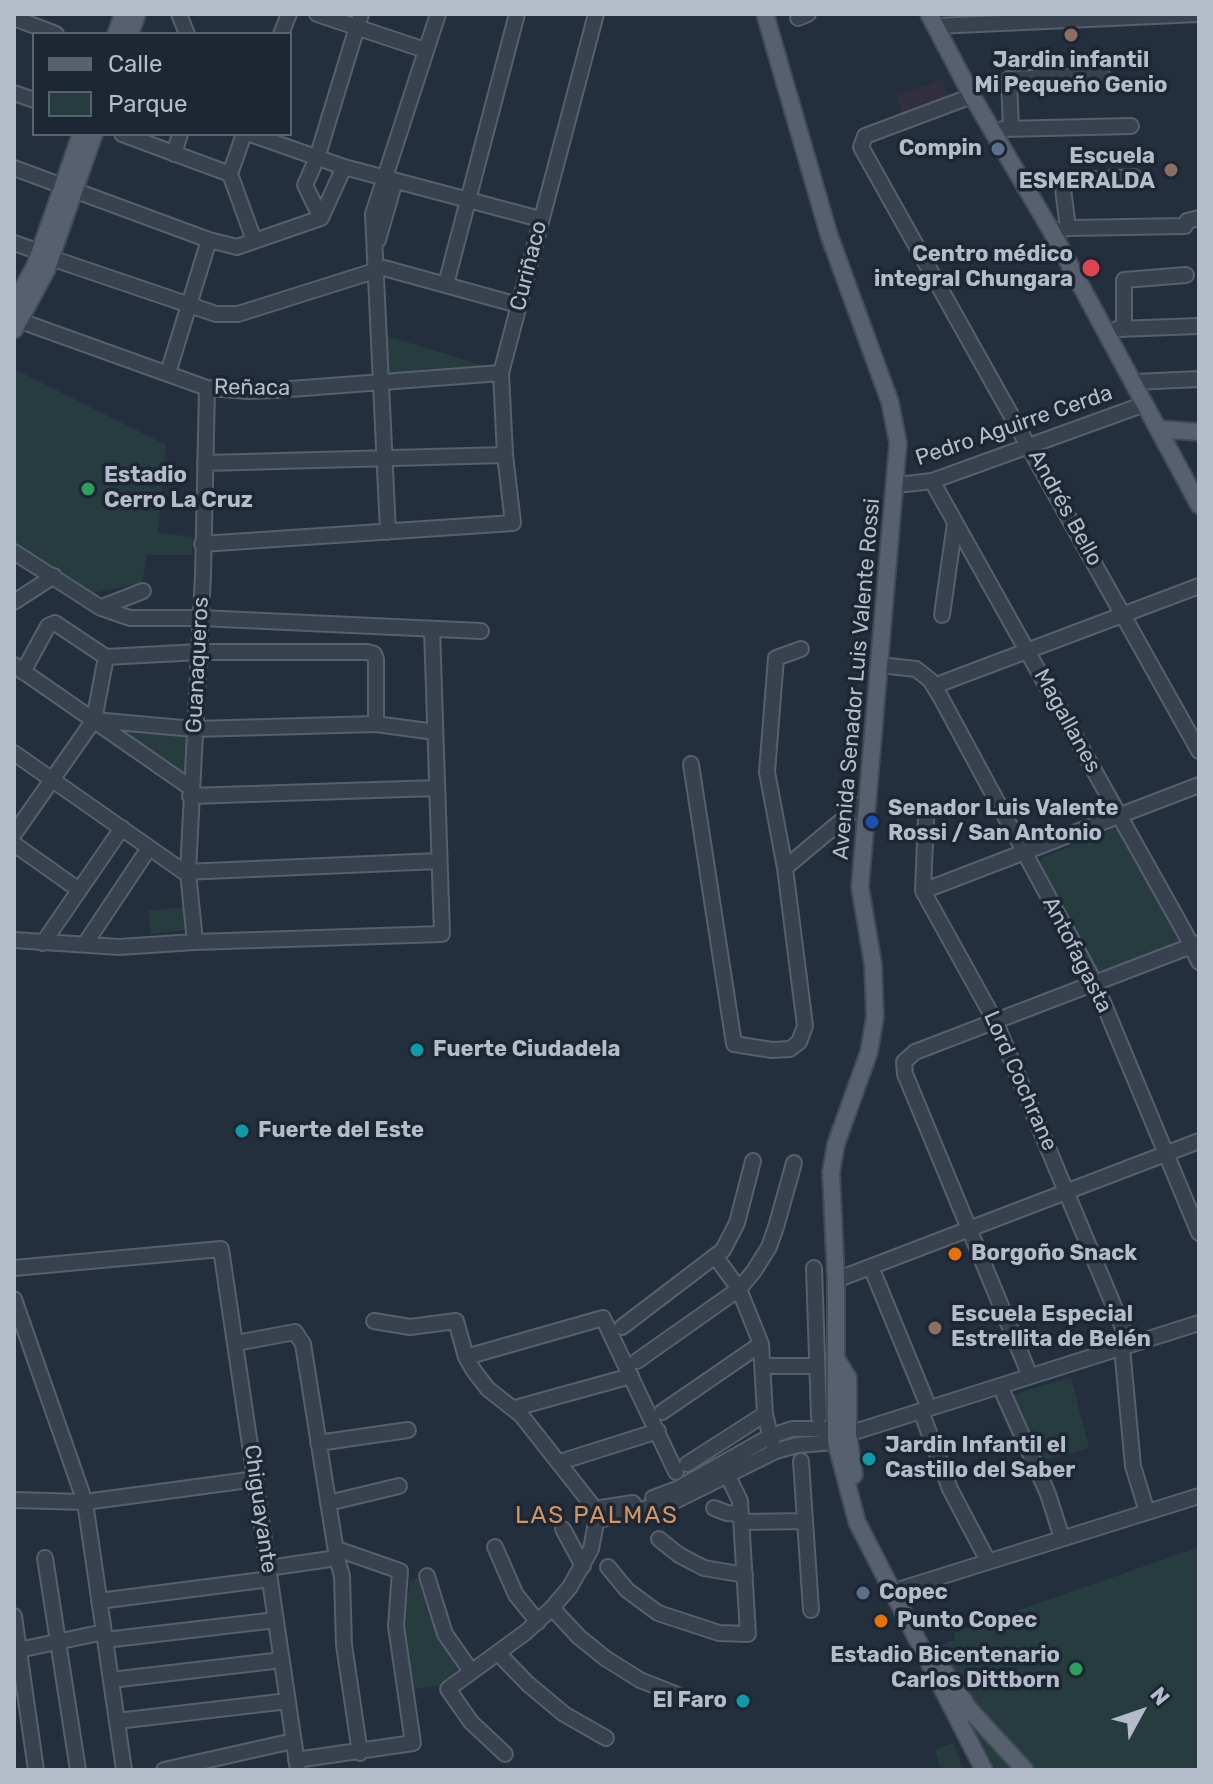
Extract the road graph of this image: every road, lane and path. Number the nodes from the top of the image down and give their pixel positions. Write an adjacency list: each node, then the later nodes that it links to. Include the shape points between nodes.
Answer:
1 (317, 14): 9 (street)
2 (438, 14): 11 (street)
3 (517, 14): 31 (street)
4 (596, 14): 34 (street, Curiñaco)
5 (765, 14): 65 (main road, Avenida Senador Luis Valente Rossi, via 829,235 890,402 898,443)
6 (1197, 14): 8 (street)
7 (14, 18): 10 (street)
8 (932, 20): 13 (main road)
9 (358, 21): 11 (street); 24 (street)
10 (51, 32)
11 (425, 50): 29 (street)
12 (1102, 75): 15 (street, via 1009,79)
13 (972, 96): 16 (main road); 59 (street, Andrés Bello, via 868,135 861,140 862,150)
14 (1131, 126): 15 (street)
15 (1011, 129): 16 (street)
16 (993, 130): 35 (main road)
17 (81, 136): 30 (main road)
18 (93, 136): 30 (main road)
19 (127, 136): 23 (street)
20 (179, 136): 23 (street)
21 (246, 136): 27 (street)
22 (253, 136): 24 (street)
23 (174, 154): 27 (street)
24 (317, 158): 25 (street); 32 (street, via 305,185)
25 (344, 167): 29 (street); 32 (street)
26 (14, 168): 30 (street)
27 (230, 174): 37 (street)
28 (1134, 177): 35 (street, via 1062,181)
29 (389, 179): 31 (street); 40 (street)
30 (69, 188): 36 (street); 39 (main road)
31 (468, 201): 34 (street); 42 (street)
32 (321, 218): 37 (street)
33 (1199, 218): 35 (street, via 1185,226)
34 (540, 219): 44 (street, Curiñaco)
35 (1060, 230): 49 (main road)
36 (209, 240): 37 (street, via 237,247); 45 (street)
37 (254, 240)
38 (14, 243): 39 (street)
39 (46, 255): 43 (main road); 45 (street); 46 (main road)
40 (375, 270): 42 (street, via 392,268); 45 (street, via 238,314); 53 (street)
41 (1186, 275): 48 (street, via 1124,280)
42 (446, 284): 44 (street)
43 (14, 304)
44 (518, 305): 51 (street, Curiñaco)
45 (189, 306): 50 (street)
46 (15, 325): 50 (street, Reñaca, via 26,323)
47 (1199, 326): 48 (street)
48 (1124, 329): 49 (street)
49 (1105, 330): 54 (main road)
50 (168, 373): 55 (street, Reñaca)
51 (501, 373): 53 (street, Reñaca); 60 (street, Curiñaco)
52 (1199, 379): 54 (street)
53 (383, 382): 55 (street, Reñaca, via 248,391); 62 (street)
54 (1134, 382): 56 (main road)
55 (207, 388): 63 (street, Guanaqueros)
56 (1145, 404): 57 (main road); 59 (street, Pedro Aguirre Cerda)
57 (1158, 429): 58 (main road); 61 (main road)
58 (1199, 433): 61 (main road)
59 (1030, 446): 64 (street, Pedro Aguirre Cerda); 78 (street, Andrés Bello)
60 (505, 455): 62 (street); 69 (street, Curiñaco, via 513,523)
61 (1172, 456): 66 (main road)
62 (386, 459): 63 (street); 69 (street)
63 (205, 463): 70 (street, Guanaqueros)
64 (932, 481): 65 (street, Pedro Aguirre Cerda); 68 (street, Magallanes)
65 (897, 485): 86 (main road, Avenida Senador Luis Valente Rossi)
66 (1194, 490): 67 (main road)
67 (1199, 505)
68 (955, 522): 77 (street); 83 (street, Magallanes)
69 (388, 532): 70 (street)
70 (202, 544): 79 (street, Guanaqueros)
71 (14, 552): 72 (street)
72 (54, 576): 75 (street); 76 (street)
73 (1199, 586): 78 (street)
74 (143, 591): 76 (street)
75 (14, 602)
76 (101, 608): 79 (street, via 130,618)
77 (942, 615)
78 (1123, 615): 83 (street); 93 (street, Andrés Bello)
79 (200, 618): 80 (street); 84 (street, Guanaqueros)
80 (432, 629): 81 (street); 92 (street)
81 (481, 631)
82 (801, 649): 109 (street, via 776,658 770,729 767,772)
83 (1027, 651): 88 (street); 101 (street, Magallanes)
84 (199, 652): 85 (street); 90 (street, via 374,654); 91 (street, Guanaqueros)
85 (106, 657): 87 (street, via 51,624); 89 (street)
86 (879, 665): 88 (street, via 916,669); 100 (main road, Avenida Senador Luis Valente Rossi)
87 (19, 668): 89 (street)
88 (934, 686): 107 (street, Antofagasta)
89 (94, 720): 91 (street); 96 (street); 99 (street)
90 (376, 724): 91 (street); 92 (street)
91 (194, 729): 99 (street, Guanaqueros)
92 (435, 732): 98 (street)
93 (1199, 751)
94 (14, 753): 96 (street)
95 (691, 764): 109 (street, via 734,1044 790,1049 805,1026)
96 (52, 780): 103 (street); 104 (street)
97 (1199, 785): 101 (street)
98 (437, 788): 99 (street); 108 (street)
99 (190, 792): 110 (street, Guanaqueros)
100 (866, 800): 109 (street); 132 (main road, Avenida Senador Luis Valente Rossi, via 860,887 875,982 875,1017 869,1052 833,1157)
101 (1120, 816): 107 (street); 117 (street, Magallanes)
102 (926, 818): 112 (street)
103 (122, 828): 106 (street); 111 (street)
104 (14, 834)
105 (14, 844): 111 (street)
106 (149, 848): 110 (street); 116 (street)
107 (1024, 852): 112 (street); 119 (street, Antofagasta)
108 (439, 861): 110 (street); 114 (street, via 442,934)
109 (785, 868)
110 (188, 872): 114 (street, Guanaqueros)
111 (79, 890): 115 (street)
112 (923, 891): 120 (street, Lord Cochrane)
113 (14, 940): 115 (street)
114 (195, 942): 116 (street)
115 (43, 943): 116 (street)
116 (85, 944)
117 (1196, 945): 118 (street, Magallanes); 119 (street)
118 (1199, 962)
119 (1095, 983): 120 (street); 122 (street, Antofagasta)
120 (995, 1021): 125 (street, Lord Cochrane); 126 (street, via 906,1058 905,1074)
121 (1199, 1141): 122 (street)
122 (1166, 1154): 125 (street); 127 (street, Antofagasta)
123 (753, 1161): 128 (street, via 737,1223)
124 (794, 1163): 133 (street, via 769,1247)
125 (1068, 1191): 126 (street); 140 (street, Lord Cochrane)
126 (969, 1229): 129 (street); 145 (street)
127 (1199, 1233)
128 (715, 1256): 133 (street); 137 (street)
129 (871, 1267): 132 (street); 148 (street)
130 (14, 1268): 138 (street, Chiguayante, via 221,1249)
131 (814, 1268): 143 (street)
132 (836, 1280): 154 (main road, Avenida Senador Luis Valente Rossi, via 837,1360 848,1378)
133 (739, 1289): 139 (street); 144 (street)
134 (14, 1299): 164 (street)
135 (374, 1321): 141 (street, via 410,1327 456,1321)
136 (1199, 1323): 140 (street)
137 (622, 1327)
138 (236, 1343): 155 (street, via 295,1332 303,1344); 160 (street, Chiguayante)
139 (761, 1344): 142 (street); 149 (street)
140 (1126, 1346): 145 (street); 167 (street, Lord Cochrane, via 1132,1459)
141 (466, 1357): 144 (street, via 603,1318); 147 (street, via 488,1389)
142 (764, 1366): 143 (street); 150 (street)
143 (817, 1366): 151 (street)
144 (634, 1368): 147 (street); 153 (street)
145 (1030, 1376): 146 (street)
146 (1000, 1386): 148 (street); 172 (street)
147 (515, 1408): 158 (street)
148 (925, 1409): 154 (street); 177 (street, via 950,1489)
149 (662, 1412)
150 (765, 1414): 153 (street, via 681,1468); 156 (street)
151 (819, 1417)
152 (408, 1430): 155 (street)
153 (658, 1431): 158 (street)
154 (839, 1435): 156 (street, via 792,1429); 183 (main road, Avenida Senador Luis Valente Rossi, via 865,1516); 205 (main road, Avenida Senador Luis Valente Rossi, via 857,1522)
155 (318, 1443): 165 (street)
156 (772, 1444): 159 (street)
157 (801, 1461): 170 (street)
158 (560, 1462): 168 (street)
159 (725, 1470): 168 (street, via 675,1501); 169 (street, via 740,1501)
160 (256, 1479): 164 (street); 180 (street, Chiguayante)
161 (399, 1486): 165 (street)
162 (1199, 1496): 167 (street)
163 (14, 1500): 164 (street)
164 (85, 1502): 184 (street)
165 (328, 1503): 175 (street)
166 (714, 1508): 169 (street)
167 (1147, 1512): 172 (street)
168 (598, 1514): 178 (street, via 596,1537)
169 (741, 1518): 170 (street); 181 (street)
170 (805, 1521): 186 (street)
171 (563, 1529): 178 (street)
172 (1062, 1538): 177 (street)
173 (659, 1539): 181 (street, via 704,1568)
174 (495, 1547): 189 (street, via 516,1595)
175 (337, 1553): 180 (street); 202 (street); 202 (street, via 400,1571 396,1626 413,1743)
176 (45, 1558): 191 (street)
177 (988, 1561): 183 (street)
178 (583, 1566): 185 (street)
179 (608, 1567): 181 (street, via 627,1590 658,1613 734,1635 748,1634)
180 (269, 1574): 184 (street); 188 (street, Chiguayante)
181 (745, 1575)
182 (427, 1576): 195 (street, via 445,1634)
183 (901, 1589): 210 (main road, Avenida Senador Luis Valente Rossi, via 969,1709)
184 (99, 1601): 190 (street)
185 (552, 1608): 189 (street); 197 (street, via 605,1658 640,1680)
186 (811, 1610)
187 (14, 1616): 192 (street)
188 (276, 1620): 190 (street); 194 (street, Chiguayante)
189 (538, 1622): 193 (street)
190 (105, 1636): 191 (street); 196 (street)
191 (58, 1642): 192 (street); 207 (street)
192 (16, 1651): 206 (street)
193 (498, 1653): 195 (street); 200 (street, via 564,1714)
194 (282, 1660): 196 (street); 198 (street, Chiguayante)
195 (471, 1671): 203 (street, via 448,1689 471,1722)
196 (111, 1680): 199 (street)
197 (683, 1697)
198 (288, 1701): 199 (street); 201 (street, Chiguayante)
199 (117, 1721): 208 (street)
200 (606, 1738)
201 (293, 1741): 204 (street, Chiguayante); 209 (street)
202 (360, 1753): 204 (street)
203 (505, 1754)
204 (297, 1765)
205 (982, 1768)
206 (36, 1770)
207 (78, 1770)
208 (124, 1770)
209 (164, 1770)
210 (1025, 1770)

